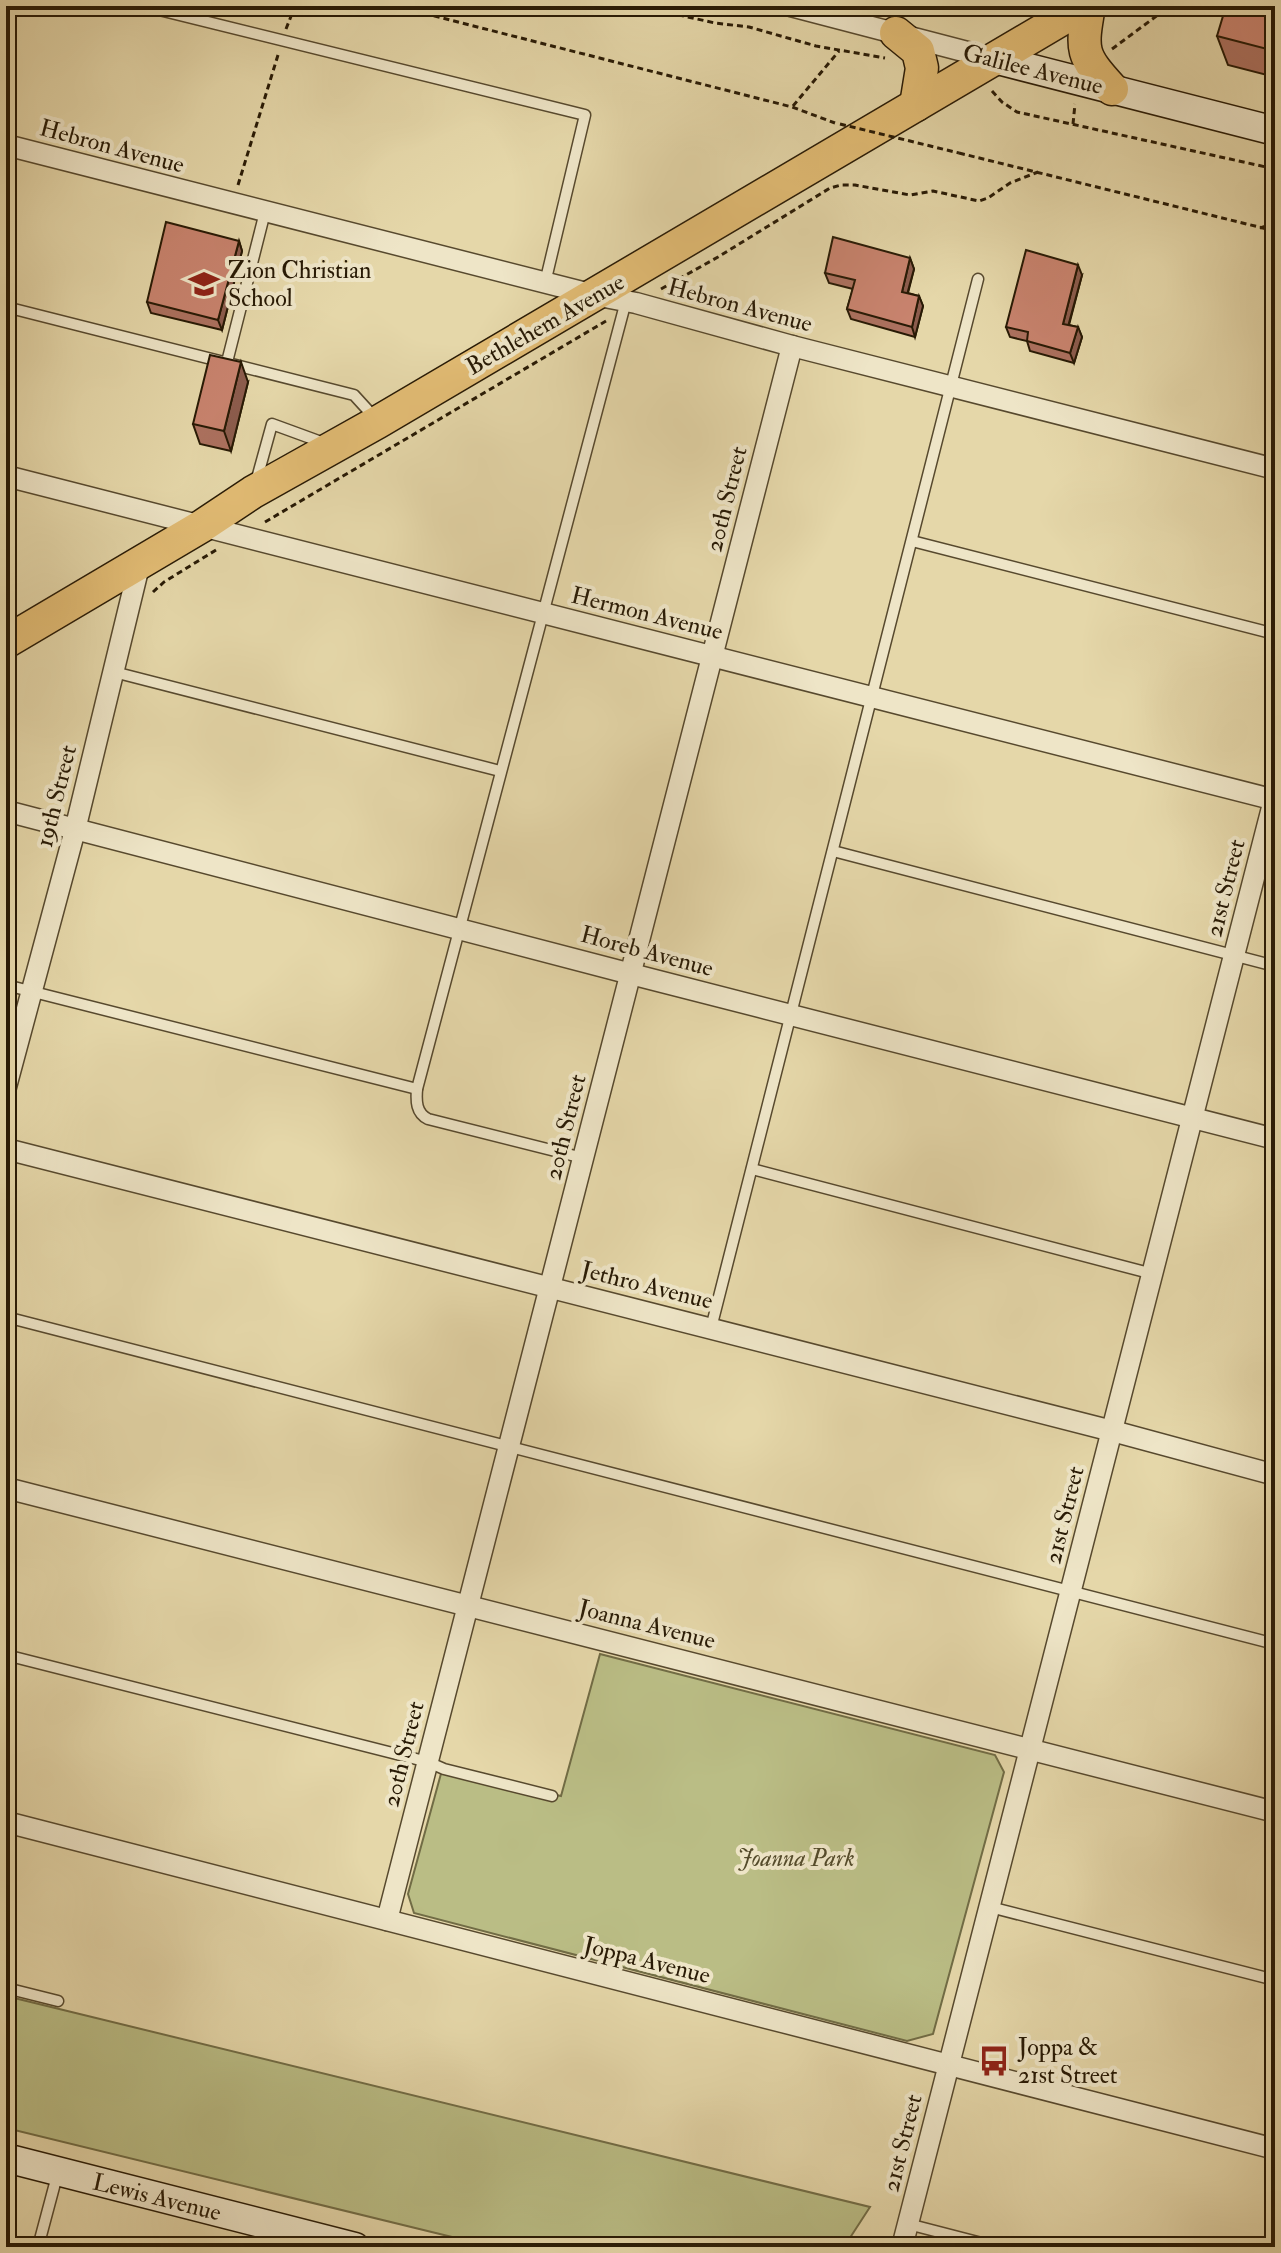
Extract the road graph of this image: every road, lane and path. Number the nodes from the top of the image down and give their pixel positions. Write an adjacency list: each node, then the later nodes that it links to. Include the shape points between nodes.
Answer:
1 (143, 6): 10 (lane)
2 (295, 6): 10 (path)
3 (395, 6): 17 (path)
4 (639, 6): 11 (path)
5 (791, 6): 9 (street, Galilee Avenue)
6 (877, 6): 9 (street)
7 (1087, 6): 13 (main road, Bethlehem Avenue); 14 (main road, via 1085,53)
8 (1170, 6): 12 (path)
9 (886, 40): 11 (path); 13 (street, Galilee Avenue); 16 (main road, via 918,51 922,68)
10 (282, 41): 23 (path); 29 (lane, via 585,115)
11 (839, 51): 17 (path)
12 (1107, 53)
13 (990, 72): 14 (main road, Galilee Avenue); 16 (main road, Bethlehem Avenue); 18 (path, via 1002,102 1017,112)
14 (1112, 89): 19 (main road, Galilee Avenue)
15 (1078, 95): 18 (path)
16 (916, 105): 30 (main road, Bethlehem Avenue)
17 (792, 107): 22 (path, bridge, via 840,124)
18 (1073, 124): 21 (path)
19 (1275, 131)
20 (6, 145): 23 (street, Hebron Avenue)
21 (1275, 169)
22 (1038, 172): 26 (path); 31 (path, via 979,201 933,191 910,195 876,188 830,188)
23 (232, 204): 24 (street, Hebron Avenue)
24 (265, 212): 29 (street, Hebron Avenue); 34 (lane)
25 (1275, 223): 26 (path)
26 (1260, 228): 27 (path)
27 (1275, 231)
28 (978, 279): 35 (lane)
29 (545, 283): 30 (street, Hebron Avenue)
30 (594, 295): 31 (street, Hebron Avenue); 36 (main road, Bethlehem Avenue)
31 (628, 305): 33 (street, Hebron Avenue); 42 (path); 46 (lane)
32 (6, 307): 34 (lane)
33 (792, 346): 35 (street, Hebron Avenue); 49 (street, 20th Street)
34 (227, 362): 36 (lane, via 354,395)
35 (951, 386): 38 (street, Hebron Avenue); 43 (lane)
36 (378, 422): 37 (main road, Bethlehem Avenue)
37 (336, 447): 40 (main road, Bethlehem Avenue); 40 (lane, via 272,424)
38 (1275, 469)
39 (6, 476): 41 (street, Hermon Avenue)
40 (253, 492): 41 (main road, Bethlehem Avenue)
41 (202, 526): 42 (street, Hermon Avenue); 44 (main road, Bethlehem Avenue)
42 (239, 536): 45 (path); 46 (street, Hermon Avenue)
43 (912, 541): 47 (lane); 51 (lane)
44 (140, 562): 45 (street, 19th Street); 48 (main road, Bethlehem Avenue)
45 (129, 607): 50 (street, 19th Street)
46 (542, 614): 49 (street, Hermon Avenue); 52 (lane)
47 (1275, 634)
48 (6, 642)
49 (712, 656): 51 (street, Hermon Avenue); 60 (street, 20th Street)
50 (114, 672): 52 (lane); 55 (street, 19th Street)
51 (872, 697): 53 (street, Hermon Avenue); 56 (lane)
52 (500, 771): 57 (lane)
53 (1275, 799): 58 (street, 21st Street)
54 (6, 811): 55 (street, Horeb Avenue)
55 (75, 830): 57 (street, Horeb Avenue); 62 (street, 19th Street)
56 (833, 851): 58 (lane); 63 (lane)
57 (459, 929): 60 (street, Horeb Avenue); 65 (lane)
58 (1234, 955): 59 (lane); 66 (street, 21st Street)
59 (1275, 966)
60 (631, 974): 63 (street, Horeb Avenue); 69 (street, 20th Street)
61 (6, 985): 62 (lane)
62 (32, 992): 64 (street, 19th Street); 65 (lane)
63 (791, 1015): 66 (street, Horeb Avenue); 70 (lane)
64 (6, 1087)
65 (417, 1089): 69 (lane, via 416,1101 428,1119)
66 (1192, 1118): 67 (street, Horeb Avenue); 71 (street, 21st Street)
67 (1275, 1139)
68 (6, 1149): 72 (street, Jethro Avenue)
69 (583, 1158): 72 (street, 20th Street)
70 (752, 1169): 71 (lane); 74 (lane)
71 (1153, 1274): 75 (street, 21st Street)
72 (550, 1287): 74 (street, Jethro Avenue); 76 (street, 20th Street)
73 (6, 1317): 76 (lane)
74 (711, 1328): 75 (street, Jethro Avenue)
75 (1112, 1431): 77 (street, Jethro Avenue); 79 (street, 21st Street)
76 (509, 1447): 79 (lane); 80 (street, 20th Street)
77 (1275, 1475)
78 (6, 1488): 80 (street, Joanna Avenue)
79 (1071, 1592): 81 (lane); 83 (street, 21st Street)
80 (469, 1605): 83 (street, Joanna Avenue); 84 (street, 20th Street)
81 (1275, 1644)
82 (6, 1655): 84 (lane)
83 (1031, 1749): 86 (street, Joanna Avenue); 88 (street, 21st Street)
84 (428, 1762): 85 (lane); 89 (street, 20th Street)
85 (552, 1796)
86 (1275, 1812)
87 (6, 1822): 89 (street, Joppa Avenue)
88 (990, 1907): 90 (lane); 93 (street, 21st Street)
89 (387, 1920): 93 (street, Joppa Avenue)
90 (1275, 1980)
91 (6, 1988): 92 (lane)
92 (58, 2001)
93 (948, 2065): 94 (street, Joppa Avenue); 97 (street, 21st Street)
94 (1275, 2149)
95 (6, 2158): 96 (main road, Lewis Avenue)
96 (58, 2171): 98 (lane); 99 (main road, Lewis Avenue)
97 (908, 2224): 100 (street, 21st Street); 101 (lane)
98 (38, 2247)
99 (355, 2247)
100 (902, 2247)
101 (997, 2247)

